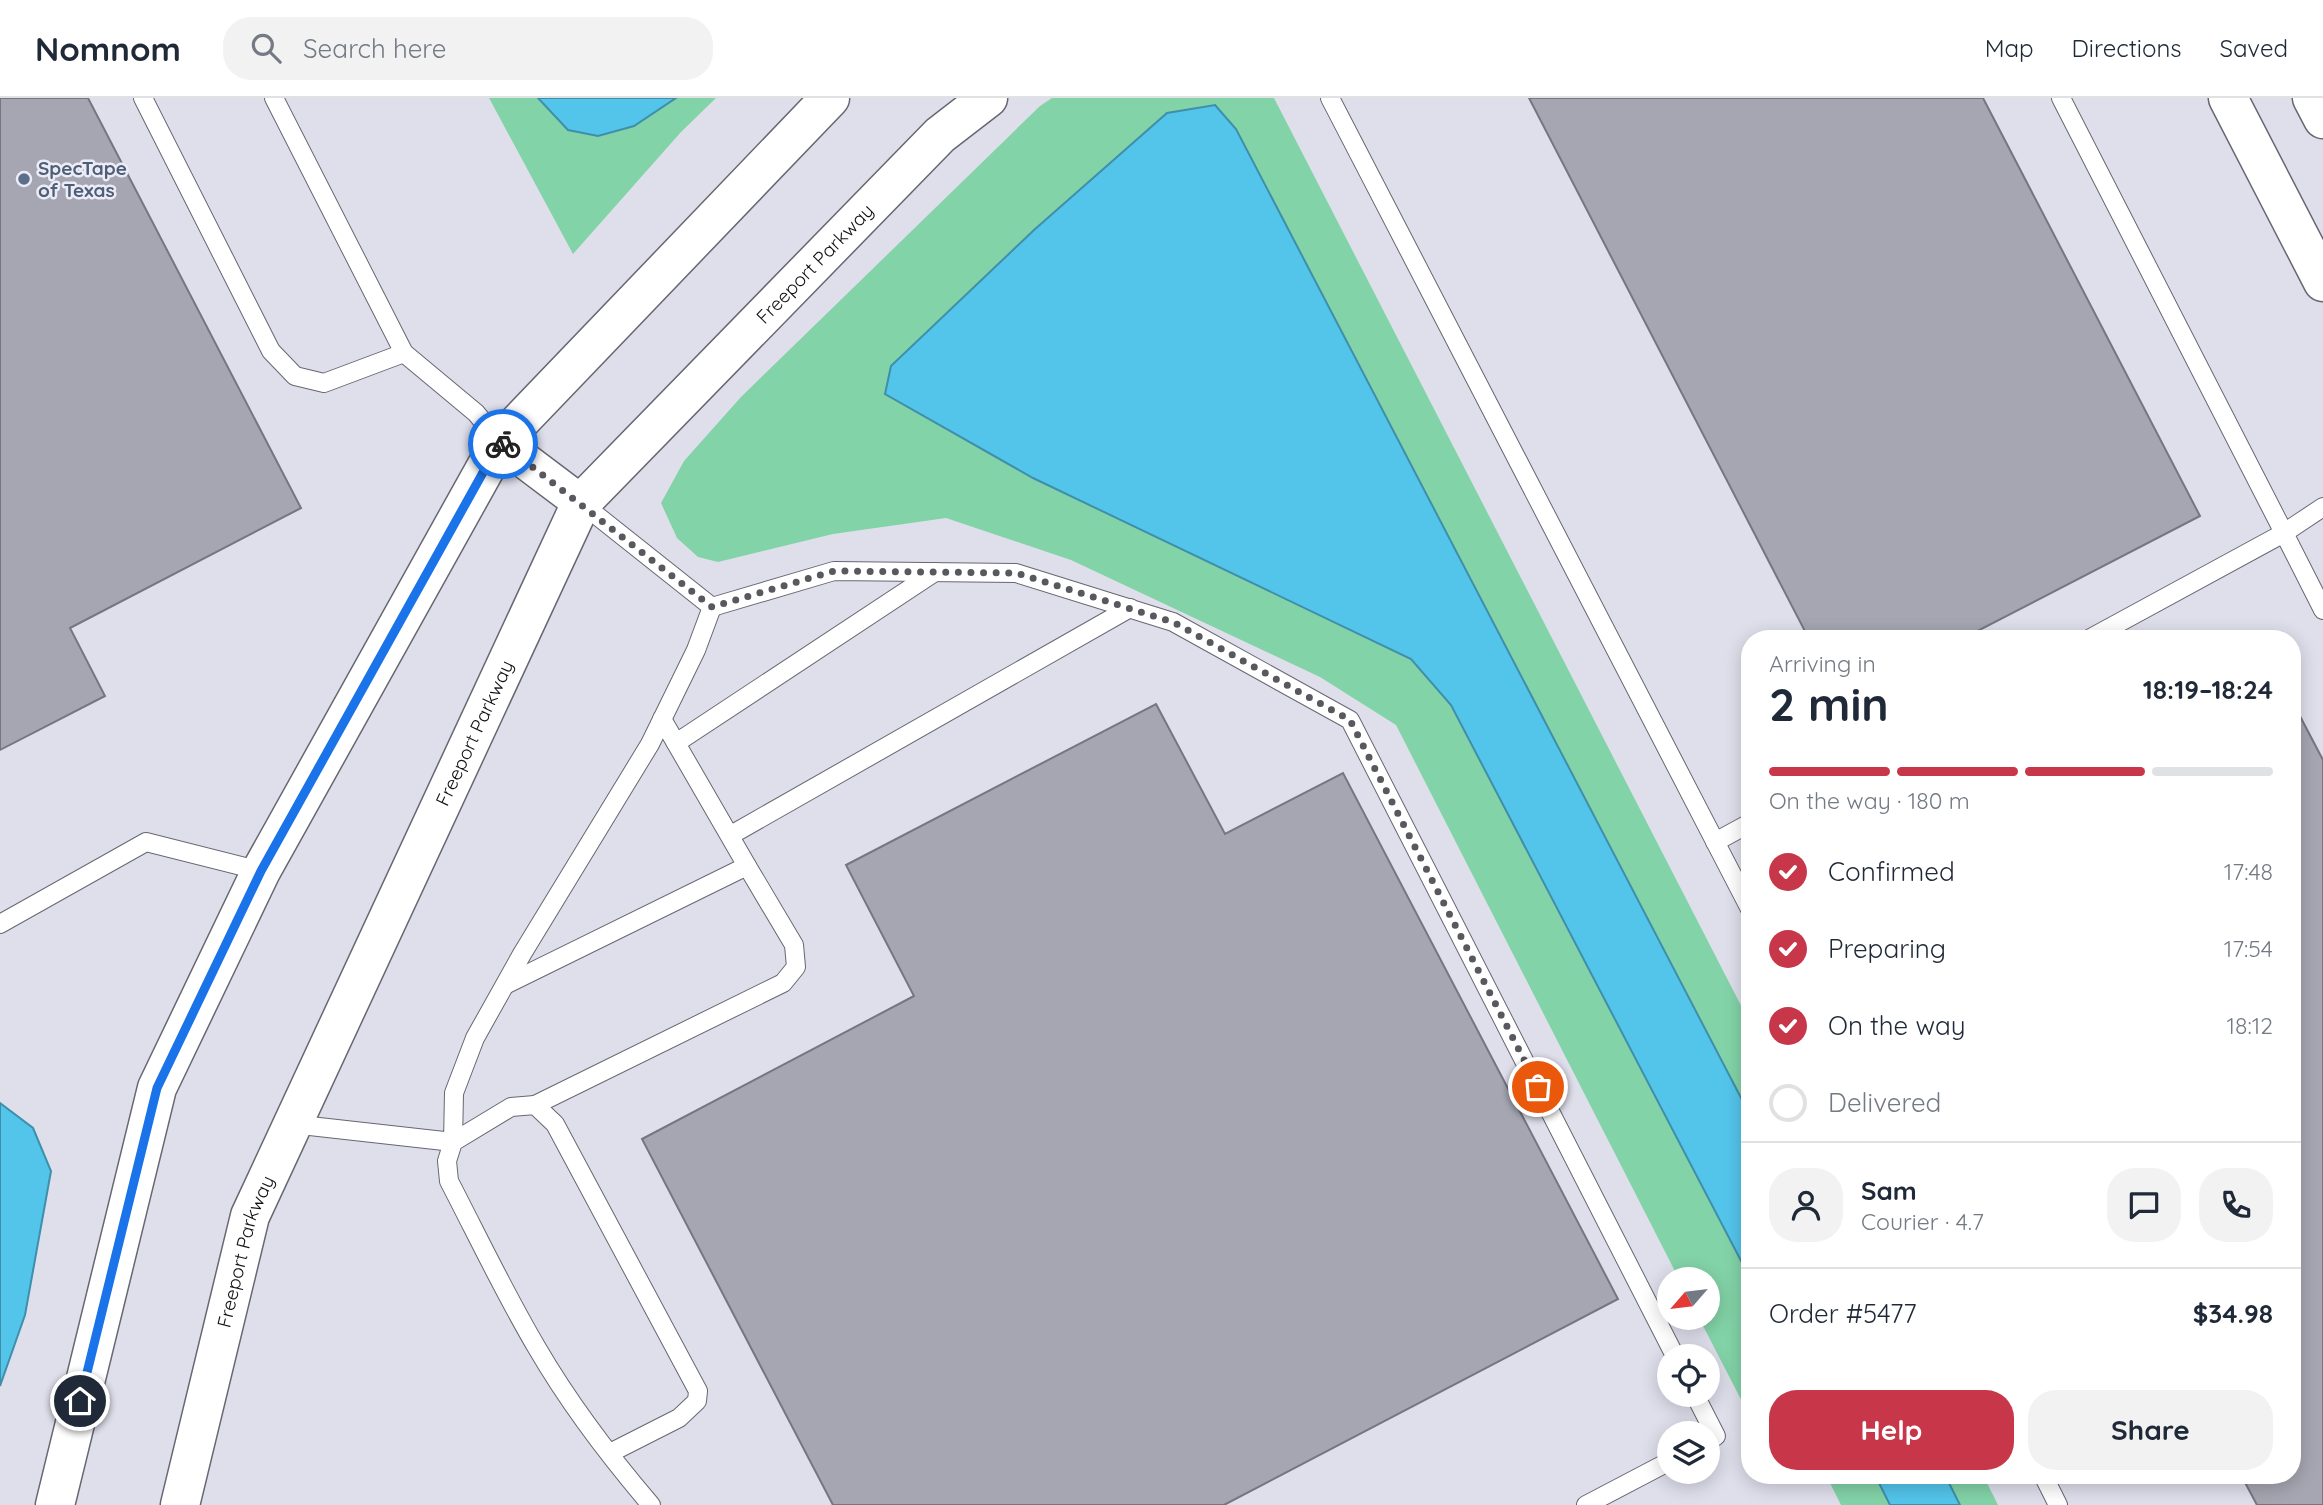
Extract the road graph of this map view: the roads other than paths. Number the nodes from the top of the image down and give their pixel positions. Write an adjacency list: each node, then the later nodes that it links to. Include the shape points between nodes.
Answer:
1 (143, 98): 11 (lane, via 271,351 295,376 324,383)
2 (274, 98): 11 (lane)
3 (830, 98): 12 (main road)
4 (988, 98): 13 (main road, Freeport Parkway, via 940,135)
5 (1330, 98): 25 (lane)
6 (2061, 98): 15 (lane)
7 (2228, 98): 10 (main road)
8 (2312, 98): 9 (main road)
9 (2323, 119)
10 (2323, 282)
11 (404, 353): 12 (lane, via 476,413)
12 (500, 442): 13 (street); 27 (main road)
13 (581, 503): 17 (lane); 32 (main road, Freeport Parkway)
14 (2323, 508): 15 (lane)
15 (2284, 533): 19 (lane); 20 (lane)
16 (935, 572): 17 (lane, via 834,571); 18 (lane, via 1016,573); 22 (lane)
17 (712, 607): 21 (lane)
18 (1130, 608): 24 (lane); 34 (lane, via 1173,622 1350,720)
19 (2323, 610)
20 (2106, 630)
21 (662, 719): 22 (lane); 30 (lane)
22 (676, 743): 24 (lane)
23 (1741, 828): 25 (lane)
24 (731, 835): 26 (lane)
25 (1715, 842): 28 (lane)
26 (747, 866): 30 (lane); 31 (lane, via 794,945 796,967 783,983)
27 (261, 871): 29 (lane, via 146,842); 38 (main road, via 157,1088)
28 (1741, 892)
29 (0, 924)
30 (505, 985): 33 (lane, via 475,1038 454,1093)
31 (535, 1105): 33 (lane, via 511,1107); 35 (lane, via 555,1124 698,1391 697,1401 679,1418)
32 (292, 1124): 33 (lane); 39 (main road, Freeport Parkway, via 250,1216)
33 (453, 1142): 35 (lane, via 447,1161 449,1181 537,1349)
34 (1669, 1344)
35 (610, 1452): 40 (lane)
36 (1657, 1468): 41 (lane)
37 (2048, 1484): 42 (lane)
38 (55, 1505)
39 (180, 1505)
40 (651, 1505)
41 (1586, 1505)
42 (2058, 1505)

